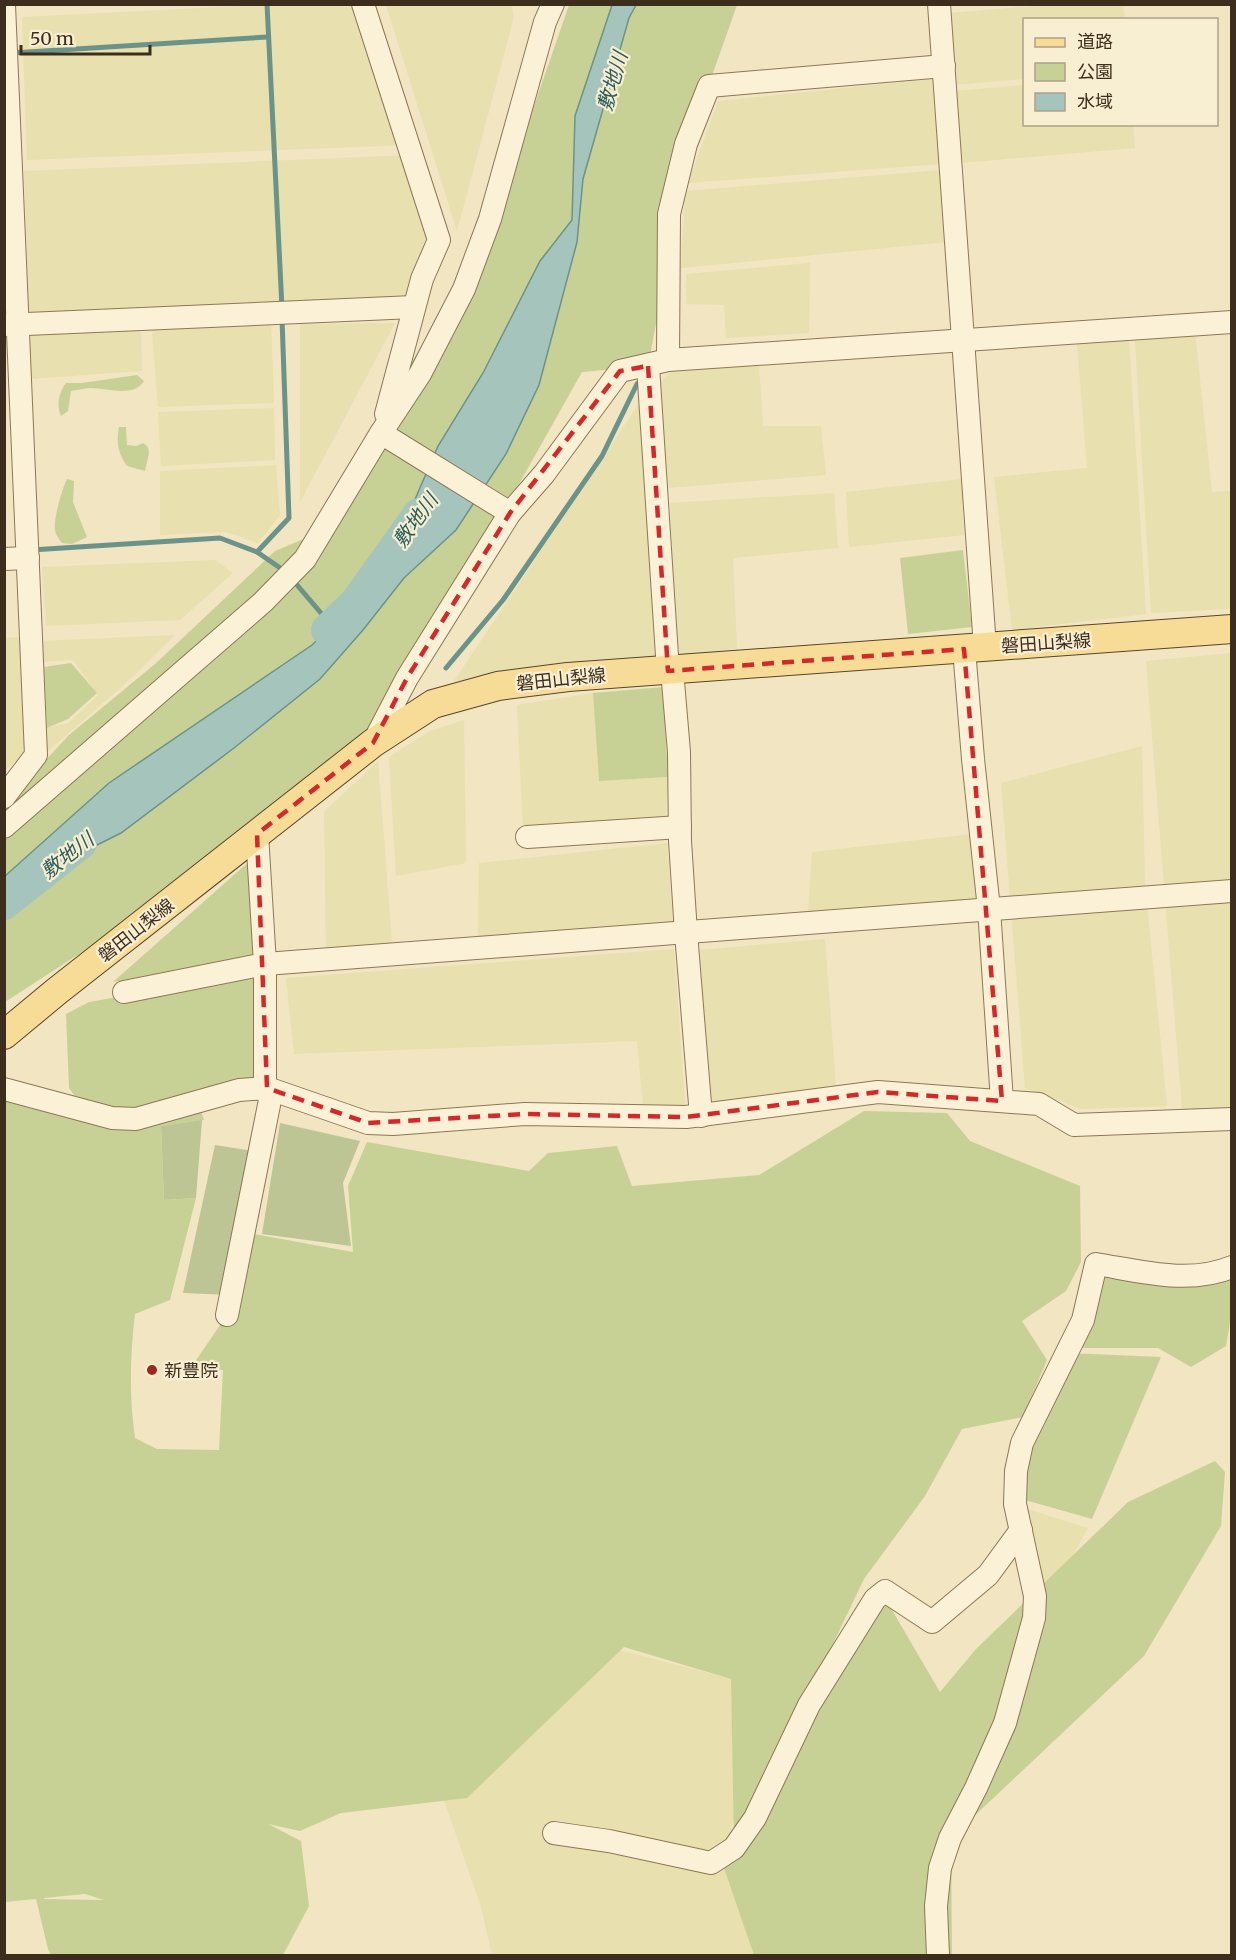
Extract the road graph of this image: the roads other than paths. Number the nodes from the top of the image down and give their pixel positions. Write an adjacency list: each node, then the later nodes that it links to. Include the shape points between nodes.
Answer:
1 (4, 4): 8 (street)
2 (363, 4): 6 (street, via 439,240)
3 (553, 4): 12 (street, via 490,219 464,289)
4 (939, 4): 5 (street)
5 (944, 66): 9 (street); 10 (street, via 709,86 686,144 669,214)
6 (414, 307): 8 (street); 12 (street)
7 (1232, 322): 9 (street)
8 (11, 325): 14 (street)
9 (963, 341): 10 (street); 17 (street)
10 (658, 363): 13 (street, via 620,371 544,474); 18 (street)
11 (556, 429): 13 (street)
12 (386, 437): 13 (street); 21 (street, via 305,559 263,602)
13 (511, 506): 19 (street, via 407,678)
14 (28, 558): 15 (street); 20 (street, via 36,755)
15 (4, 559)
16 (1232, 629): 17 (main road, 磐田山梨線)
17 (975, 648): 18 (main road, 磐田山梨線); 26 (street, via 973,759)
18 (670, 671): 19 (main road, 磐田山梨線, via 498,686 433,704); 22 (street, via 679,752)
19 (373, 743): 23 (main road, 磐田山梨線)
20 (4, 797)
21 (4, 827)
22 (680, 827): 24 (street); 27 (street)
23 (257, 834): 28 (street); 30 (main road, 磐田山梨線)
24 (527, 837)
25 (1232, 891): 26 (street)
26 (989, 909): 27 (street); 33 (street)
27 (686, 933): 28 (street); 34 (street)
28 (265, 964): 29 (street); 31 (street)
29 (124, 992)
30 (4, 1035)
31 (267, 1088): 32 (street, via 239,1090 136,1119 112,1118); 34 (street, via 368,1123 525,1114); 37 (street, via 270,1100)
32 (4, 1089)
33 (1002, 1101): 34 (street, via 878,1092); 35 (street, via 1039,1104 1074,1125)
34 (701, 1116)
35 (1232, 1119)
36 (1232, 1267): 38 (street, via 1193,1276 1096,1264 1083,1320 1022,1443 1015,1504)
37 (227, 1315)
38 (1020, 1530): 39 (street, via 988,1575 932,1622 885,1591 875,1599 809,1705 755,1818 734,1848 711,1863); 40 (street, via 1035,1596 1034,1618 1005,1723 950,1838 940,1868 936,1906)
39 (554, 1833)
40 (938, 1956)

